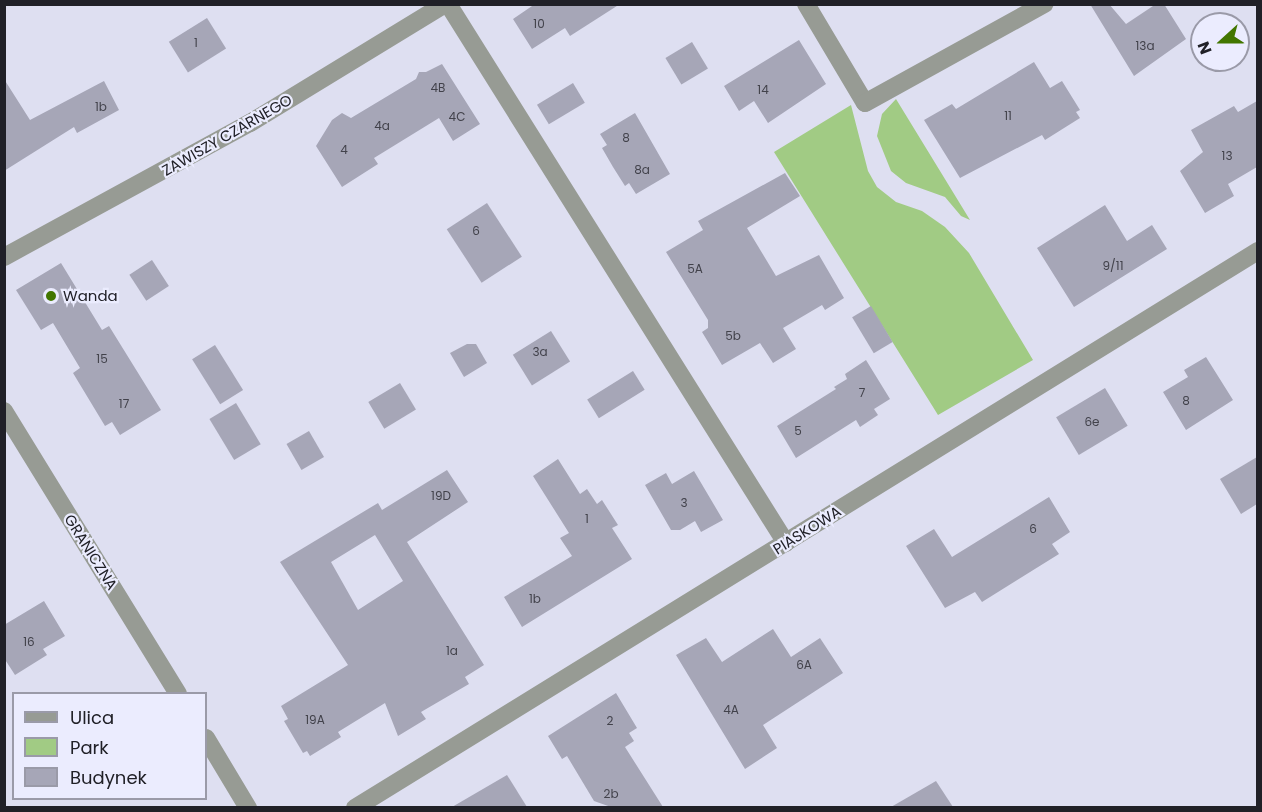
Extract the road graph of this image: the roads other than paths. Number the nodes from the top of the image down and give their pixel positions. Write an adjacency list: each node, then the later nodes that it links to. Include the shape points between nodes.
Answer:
1 (447, 4): 5 (street, ZAWISZY CZARNEGO, via 250,123); 7 (street)
2 (806, 4): 3 (street, via 865,104)
3 (1044, 4)
4 (1257, 251): 7 (street, PIASKOWA)
5 (4, 257)
6 (4, 411): 8 (street, GRANICZNA)
7 (786, 543): 11 (street, PIASKOWA)
8 (177, 692)
9 (207, 740): 10 (street)
10 (248, 807)
11 (355, 807)

